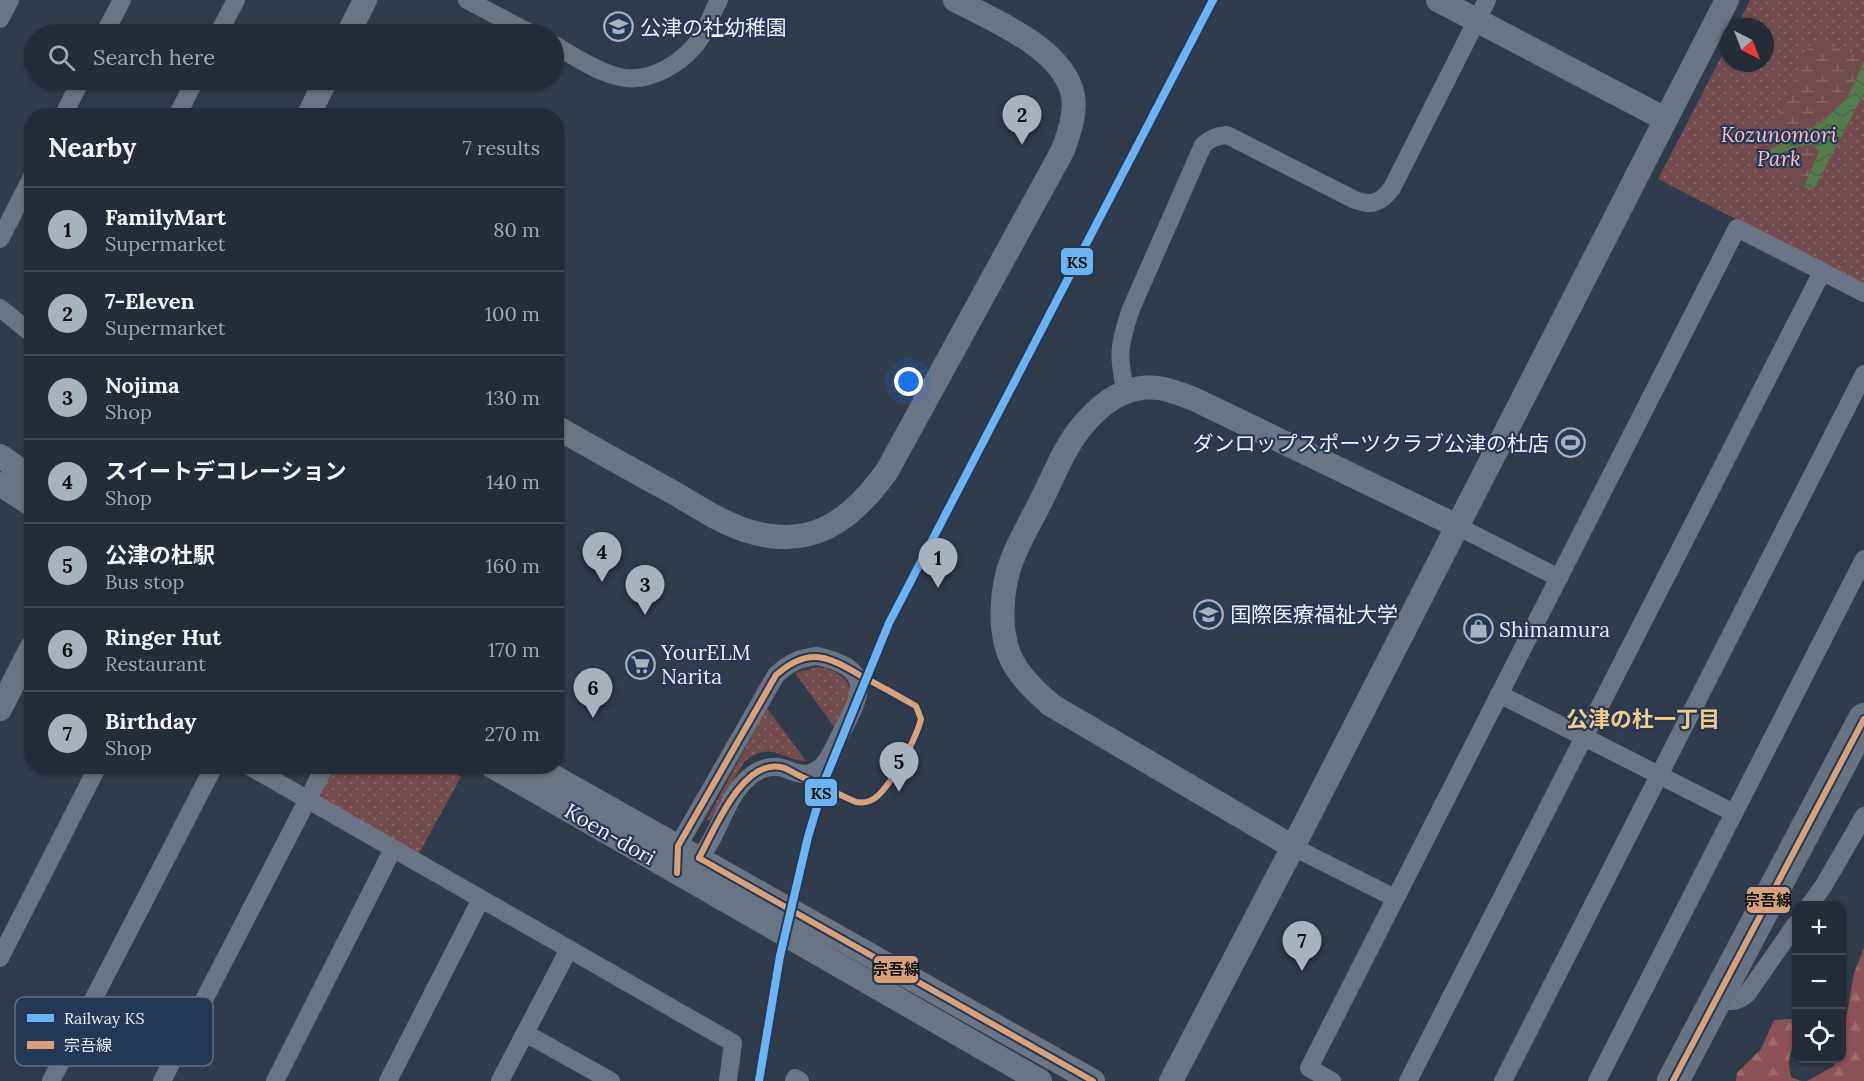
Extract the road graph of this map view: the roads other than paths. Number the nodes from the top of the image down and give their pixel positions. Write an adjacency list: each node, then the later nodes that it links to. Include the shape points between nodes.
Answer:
1 (10, 0): 11 (street)
2 (122, 0): 12 (street)
3 (236, 0): 13 (street)
4 (365, 0): 14 (street)
5 (466, 0): 15 (street)
6 (719, 0): 16 (street, via 690,51 652,75 618,77)
7 (955, 0): 32 (street, via 1045,51 1068,81 1073,115 1063,150 887,471 862,503 847,517 812,533 760,535 729,524)
8 (1438, 0): 10 (street)
9 (1726, 0): 23 (street)
10 (1482, 10): 23 (street); 31 (street, via 1392,188 1374,204 1353,199 1227,135 1203,145 1123,333 1119,364)
11 (0, 19)
12 (109, 24)
13 (223, 24)
14 (353, 24)
15 (513, 24)
16 (564, 50)
17 (76, 90): 20 (street)
18 (190, 90): 21 (street)
19 (321, 90): 22 (street)
20 (67, 108)
21 (181, 108)
22 (312, 108)
23 (1665, 119): 37 (street)
24 (24, 192): 25 (street)
25 (0, 239)
26 (1822, 272): 27 (street); 39 (street, via 1737,228); 44 (street)
27 (1864, 293)
28 (0, 308): 29 (street)
29 (24, 328)
30 (1864, 374): 51 (street)
31 (1126, 392): 37 (street, via 1151,386 1169,389); 55 (street, via 1110,400 1081,427 1012,560 1003,601 1006,645 1033,690 1051,705)
32 (564, 431)
33 (0, 456): 34 (street)
34 (24, 472)
35 (0, 484): 36 (street)
36 (24, 500)
37 (1457, 526): 39 (street); 55 (street)
38 (1864, 559): 53 (street)
39 (1558, 578): 41 (street)
40 (24, 662): 42 (street)
41 (1499, 694): 44 (street); 59 (street)
42 (0, 709)
43 (1864, 719): 67 (highway)
44 (1584, 737): 51 (street); 82 (street)
45 (94, 774): 64 (street)
46 (210, 774): 65 (street)
47 (262, 774): 52 (street)
48 (321, 774): 52 (street)
49 (506, 774): 58 (street, Koen-dori)
50 (549, 774): 57 (street, Koen-dori)
51 (1659, 776): 53 (street); 83 (street)
52 (307, 801): 56 (street); 66 (street)
53 (1734, 813): 84 (street)
54 (1864, 816): 61 (street)
55 (1293, 847): 59 (street); 80 (street)
56 (393, 849): 60 (street); 71 (street)
57 (689, 852): 57 (street, via 776,675 788,664 817,656 848,668 857,679 858,701 827,761 810,774 781,767 756,772); 58 (street); 79 (street, Koen-dori)
58 (677, 873): 78 (street, Koen-dori)
59 (1395, 898): 81 (street, via 1309,1068)
60 (481, 899): 63 (street); 72 (street)
61 (1813, 901)
62 (1792, 931): 67 (street, via 1747,994 1731,1002)
63 (569, 949): 68 (street); 75 (street, via 733,1042)
64 (0, 958)
65 (100, 997)
66 (206, 997)
67 (1716, 999): 85 (highway)
68 (525, 1033): 73 (street); 74 (street)
69 (170, 1066): 70 (street)
70 (162, 1081)
71 (275, 1081)
72 (388, 1081)
73 (500, 1081)
74 (611, 1081)
75 (728, 1081)
76 (794, 1081): 77 (street)
77 (800, 1081)
78 (1040, 1081)
79 (1093, 1081)
80 (1171, 1081)
81 (1332, 1081)
82 (1408, 1081)
83 (1503, 1081)
84 (1597, 1081)
85 (1673, 1081)

